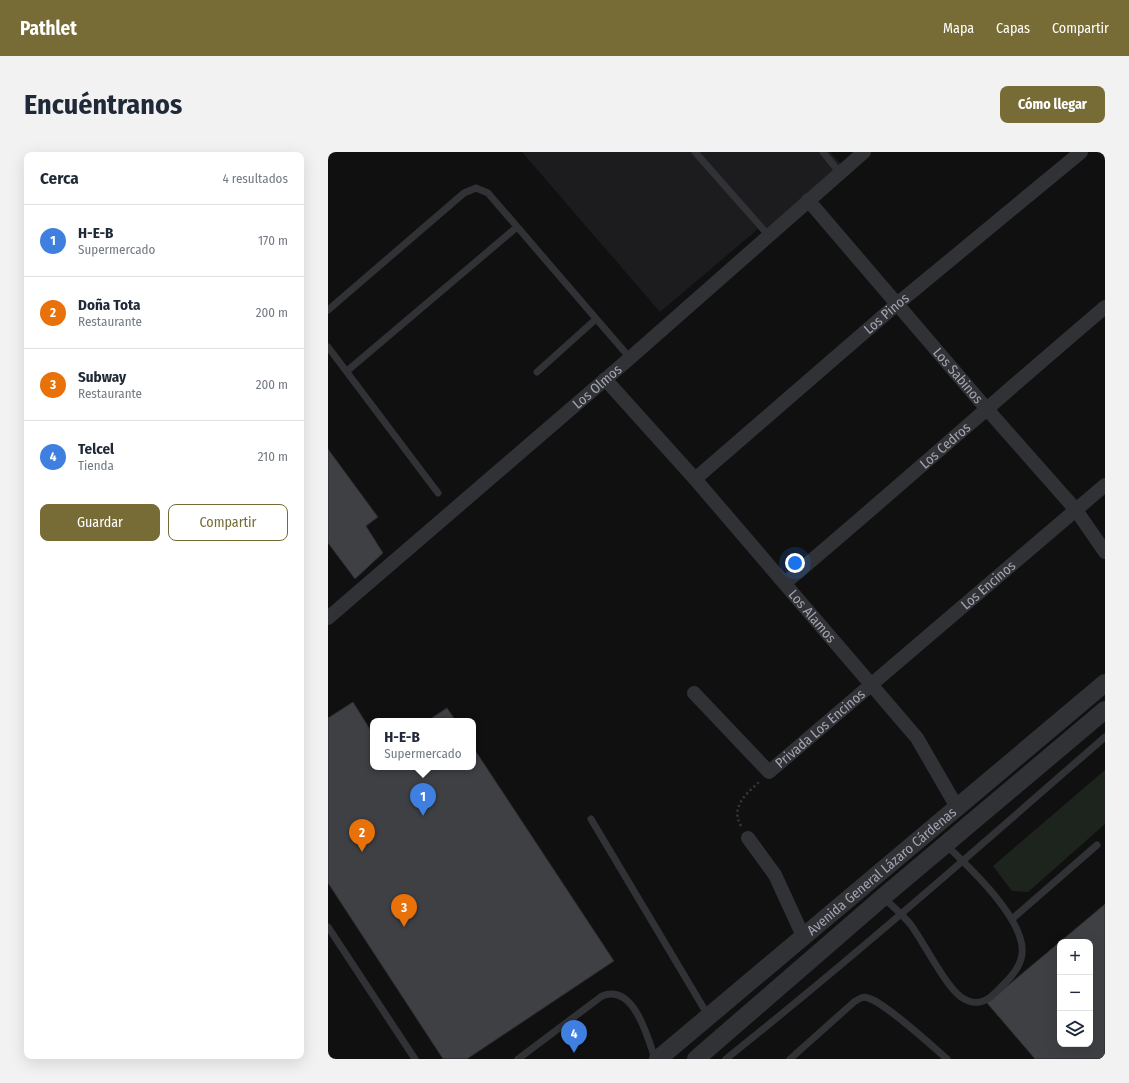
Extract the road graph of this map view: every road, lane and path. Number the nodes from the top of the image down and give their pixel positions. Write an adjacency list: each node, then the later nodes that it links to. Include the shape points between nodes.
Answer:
1 (695, 152): 8 (lane)
2 (823, 152): 5 (lane)
3 (864, 152): 5 (street, Los Olmos)
4 (1081, 152): 9 (street, Los Pinos)
5 (840, 172): 6 (street, Los Olmos)
6 (808, 200): 8 (street, Los Olmos); 9 (street, Los Sabinos)
7 (517, 226): 11 (lane, via 488,193 476,188 464,193); 12 (lane); 15 (lane)
8 (769, 236): 14 (street, Los Olmos)
9 (897, 304): 18 (street, Los Sabinos); 19 (street, Los Pinos)
10 (1105, 307): 18 (street, Los Cedros)
11 (328, 310)
12 (596, 319): 14 (lane); 16 (lane)
13 (328, 347): 15 (lane)
14 (630, 358): 17 (street, Los Olmos)
15 (348, 371): 21 (lane)
16 (537, 372)
17 (605, 379): 19 (street, Los Alamos); 25 (street, Los Olmos)
18 (986, 408): 22 (street, Los Sabinos); 24 (street, Los Cedros, via 893,492)
19 (695, 479): 24 (street, Los Alamos)
20 (1105, 486): 22 (street, Los Encinos)
21 (438, 492)
22 (1076, 510): 23 (street, Los Sabinos); 26 (street, Los Encinos)
23 (1105, 552)
24 (785, 583): 26 (street, Los Alamos)
25 (328, 618)
26 (871, 684): 31 (street, Privada Los Encinos); 32 (street, Los Alamos, via 917,738)
27 (1105, 684): 32 (street, Avenida General Lázaro Cárdenas)
28 (694, 693): 31 (street, Privada Los Encinos)
29 (1105, 710): 35 (street, Avenida General Lázaro Cárdenas)
30 (1105, 737): 37 (lane)
31 (769, 772): 34 (path, Privada Los Encinos, via 738,806 736,816)
32 (958, 809): 42 (street, Avenida General Lázaro Cárdenas)
33 (591, 819): 44 (lane)
34 (748, 838): 42 (street, via 775,875)
35 (946, 844): 37 (lane); 38 (street, Avenida General Lázaro Cárdenas)
36 (1097, 845): 40 (lane)
37 (962, 860): 39 (lane); 40 (lane)
38 (883, 897): 39 (lane); 45 (street, Avenida General Lázaro Cárdenas)
39 (900, 914): 40 (lane, via 910,924 961,997 982,1003 1009,979 1021,959 1023,946 1018,928); 50 (lane)
40 (1012, 919)
41 (328, 927): 47 (lane)
42 (804, 938): 43 (street, Avenida General Lázaro Cárdenas)
43 (762, 974): 44 (street, Avenida General Lázaro Cárdenas); 45 (street, via 772,965 772,973 768,979)
44 (709, 1017): 48 (street, Avenida General Lázaro Cárdenas)
45 (721, 1037): 49 (street, Avenida General Lázaro Cárdenas)
46 (522, 1058): 48 (lane, via 602,996 614,994 622,997 641,1018)
47 (415, 1059)
48 (657, 1059)
49 (696, 1059)
50 (726, 1059)
51 (790, 1059): 52 (lane, via 854,1002 866,997 881,1005)
52 (947, 1059)

